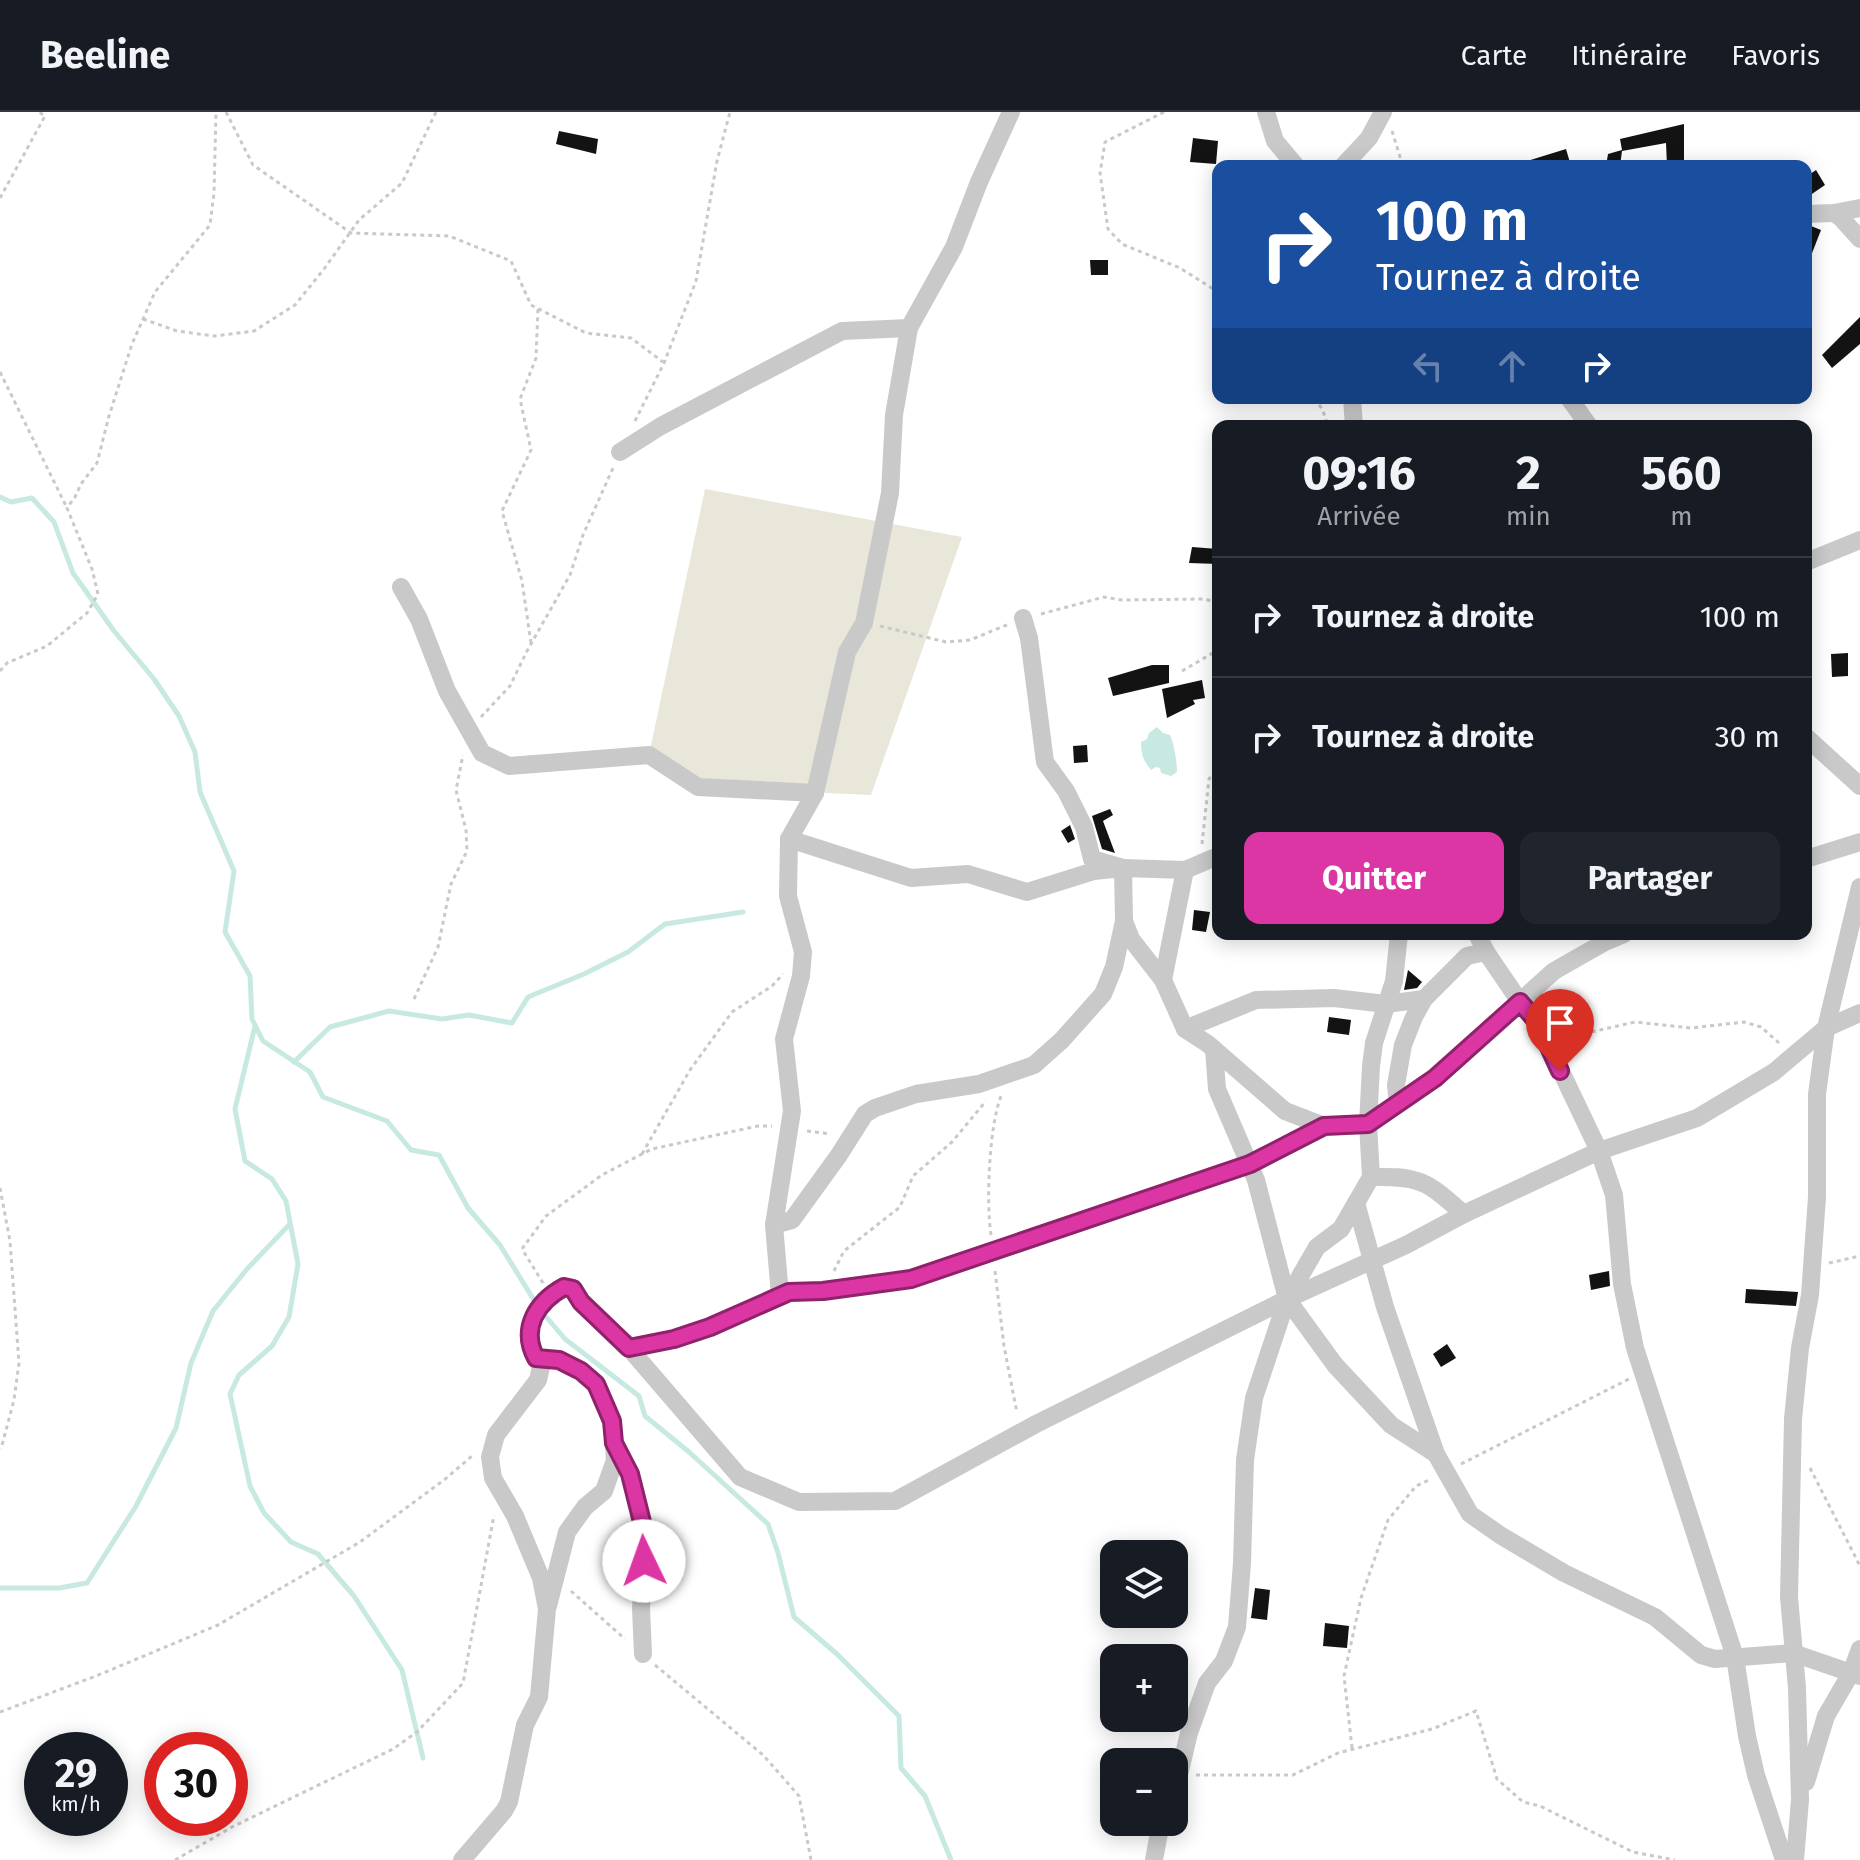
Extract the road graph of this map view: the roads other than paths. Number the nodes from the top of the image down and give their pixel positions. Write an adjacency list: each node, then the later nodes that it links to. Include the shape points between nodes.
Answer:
1 (1011, 112): 10 (street, via 954,247)
2 (1266, 112): 4 (street, via 1275,141)
3 (1386, 117): 5 (street)
4 (1291, 160)
5 (1349, 160)
6 (1860, 208): 7 (street)
7 (1834, 213): 8 (street); 9 (street)
8 (1812, 214)
9 (1860, 239)
10 (909, 328): 11 (street, via 842,331); 18 (street, via 894,415 890,493 864,623 847,652)
11 (620, 452)
12 (1860, 540): 13 (street)
13 (1812, 560)
14 (401, 587): 18 (street, via 447,691 482,753 509,766 649,755 698,787)
15 (1023, 618): 23 (street, via 1045,762 1084,827 1092,859)
16 (1812, 746): 17 (street)
17 (1860, 786)
18 (815, 793): 19 (street)
19 (789, 839): 23 (street, via 911,878 968,874 1027,892 1094,871); 46 (street, via 788,896 803,952 784,1039 792,1111)
20 (1860, 842): 21 (street)
21 (1812, 857)
22 (1212, 859): 24 (street)
23 (1123, 868): 24 (street); 26 (street)
24 (1185, 870): 30 (street)
25 (1860, 887): 35 (street)
26 (1124, 921): 30 (street, via 1131,939); 46 (street, via 1103,994 1034,1065 979,1084 916,1094 865,1114 792,1220)
27 (1398, 940): 33 (street)
28 (1483, 940): 31 (street); 32 (street)
29 (1610, 940): 32 (street, via 1554,971)
30 (1163, 980): 36 (street)
31 (1424, 999): 33 (street); 38 (street, via 1403,1045)
32 (1520, 1002): 38 (street); 41 (street, via 1538,1023)
33 (1386, 1004): 36 (street, via 1334,998 1256,1000); 39 (street, via 1374,1043)
34 (1860, 1013): 35 (street)
35 (1826, 1028): 41 (street, via 1774,1072 1697,1118); 56 (street, via 1817,1094 1818,1188 1810,1295 1793,1419)
36 (1185, 1029): 37 (street)
37 (1214, 1049): 40 (street, via 1285,1111); 42 (street, via 1217,1089)
38 (1398, 1104): 39 (street)
39 (1368, 1124): 40 (street); 43 (street)
40 (1324, 1126): 42 (street)
41 (1599, 1151): 45 (street); 58 (street, via 1614,1195 1622,1284 1635,1348)
42 (1250, 1164): 48 (street, via 911,1279); 49 (street)
43 (1371, 1177): 44 (street); 45 (street, via 1416,1181)
44 (1356, 1203): 47 (street); 49 (street, via 1341,1229 1317,1247)
45 (1464, 1214): 47 (street)
46 (774, 1225): 48 (street)
47 (1373, 1260): 49 (street); 53 (street)
48 (780, 1295): 50 (street, via 710,1327)
49 (1287, 1299): 50 (street, via 895,1501 799,1502 740,1477); 53 (street, via 1335,1365 1391,1425); 60 (street, via 1254,1398 1245,1460 1237,1627 1224,1661 1207,1683)
50 (629, 1348): 51 (street, via 573,1289 564,1287 551,1294 533,1317 530,1346)
51 (536, 1358): 52 (street, via 559,1360 596,1384 612,1421); 54 (street, via 541,1367 538,1380 496,1435 490,1457 493,1478 537,1567)
52 (614, 1443): 54 (street, via 615,1460 604,1491 567,1532); 57 (street, via 630,1474 646,1538)
53 (1436, 1454): 58 (street, via 1470,1514 1500,1535 1655,1617 1701,1655)
54 (547, 1609): 63 (street, via 539,1697 525,1725 509,1802)
55 (1860, 1649): 59 (street)
56 (1793, 1653): 58 (street); 59 (street); 61 (street)
57 (643, 1654)
58 (1735, 1657): 65 (street, via 1756,1775)
59 (1856, 1674): 61 (street, via 1826,1716)
60 (1185, 1748)
61 (1800, 1800): 66 (street)
62 (1158, 1836): 64 (street)
63 (462, 1860)
64 (1154, 1860)
65 (1784, 1860)
66 (1795, 1860)

